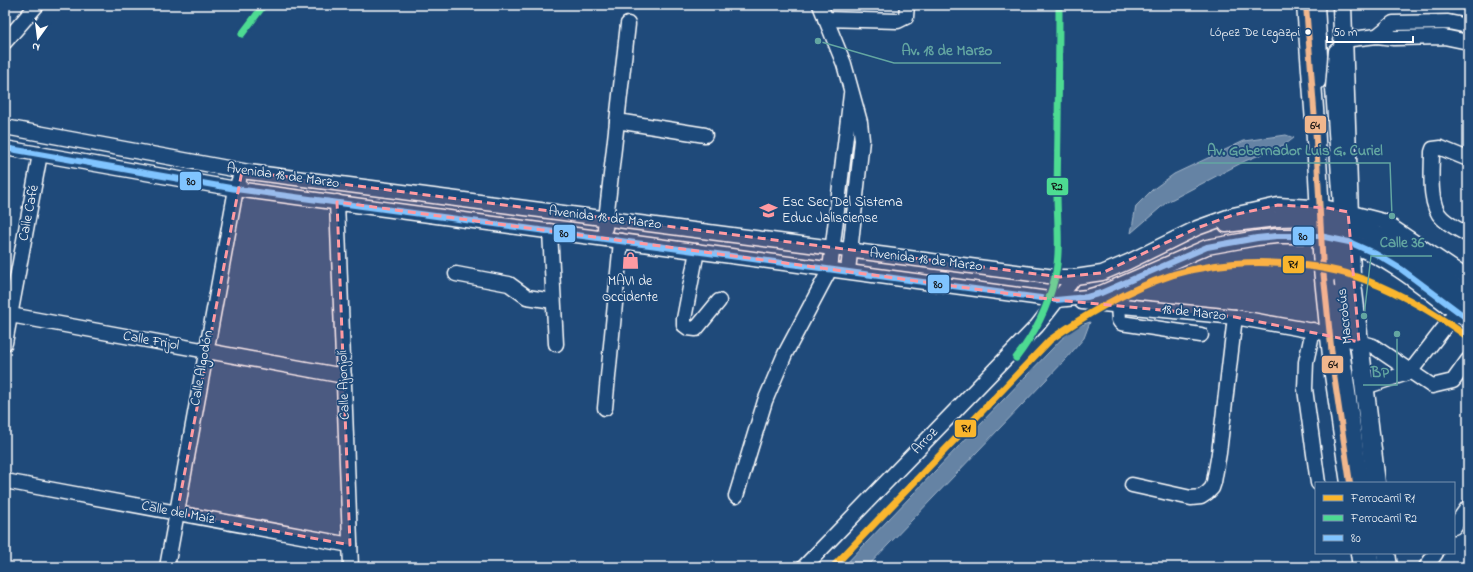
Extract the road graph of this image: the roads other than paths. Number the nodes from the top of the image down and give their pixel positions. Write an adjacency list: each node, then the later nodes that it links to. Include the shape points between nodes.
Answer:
1 (37, 5): 13 (street)
2 (820, 5): 8 (street)
3 (907, 5): 8 (street, via 906,17 898,21)
4 (1306, 5): 25 (main road, via 1315,122)
5 (1317, 5): 25 (street, via 1320,56 1317,90 1324,178)
6 (1334, 5): 25 (street, via 1337,56 1333,88 1338,177)
7 (1342, 5): 12 (main road)
8 (825, 18): 15 (street, via 844,64)
9 (628, 24): 16 (street)
10 (1468, 26): 11 (street, via 1448,22 1393,23)
11 (1377, 36): 12 (street); 14 (street, via 1444,37)
12 (1343, 40): 25 (main road)
13 (5, 42)
14 (1468, 42)
15 (851, 94): 32 (street); 33 (street, via 860,122 862,140)
16 (617, 121): 18 (street); 26 (street)
17 (5, 127): 22 (street, Avenida 18 de Marzo)
18 (705, 135)
19 (5, 148): 20 (street, Avenida 18 de Marzo)
20 (40, 154): 23 (street, Avenida 18 de Marzo); 45 (street, Calle Café)
21 (1468, 159): 28 (street, via 1441,148 1433,149 1432,152 1434,206 1442,218)
22 (242, 171): 23 (street, Calle Algodón); 26 (street, Avenida 18 de Marzo)
23 (236, 189): 24 (street, Avenida 18 de Marzo); 52 (street, Calle Algodón)
24 (337, 202): 27 (street, Avenida 18 de Marzo); 55 (street, Calle Ajonjolí)
25 (1335, 215): 30 (main road); 30 (main road); 38 (street, Avenida 18 de Marzo, via 1197,228 1102,273); 39 (street, Avenida 18 de Marzo, via 1384,221); 40 (main road, via 1408,254)
26 (606, 219): 29 (street); 32 (street, Avenida 18 de Marzo)
27 (550, 231): 29 (street, Avenida 18 de Marzo); 42 (street)
28 (1468, 235)
29 (603, 238): 31 (street, Avenida 18 de Marzo)
30 (1335, 239): 41 (street, Avenida 18 de Marzo, via 1277,236 1208,247 1101,293); 46 (main road, via 1376,254 1401,268); 49 (main road); 49 (main road, via 1351,275)
31 (621, 241): 34 (street, Avenida 18 de Marzo); 57 (street)
32 (833, 248): 33 (street, Avenida 18 de Marzo); 35 (street)
33 (850, 250): 36 (street); 38 (street, Avenida 18 de Marzo, via 1050,277)
34 (697, 251): 35 (street, Avenida 18 de Marzo); 43 (street, via 684,325 696,329)
35 (830, 269): 36 (street, Avenida 18 de Marzo); 65 (street, via 785,354 765,401)
36 (848, 271): 41 (street, Avenida 18 de Marzo)
37 (456, 274): 42 (street, via 509,284 527,296)
38 (1075, 277): 41 (street, Arroz)
39 (1468, 278)
40 (1468, 297)
41 (1056, 300): 44 (street, 18 de Marzo); 77 (street, Arroz, via 1036,326)
42 (554, 301): 51 (street)
43 (719, 301)
44 (1118, 305): 47 (street, 18 de Marzo); 48 (street, via 1118,320 1121,323)
45 (8, 315): 50 (street, Calle Café); 52 (street, Calle Frijol)
46 (1463, 315): 54 (street)
47 (1235, 317): 49 (street, 18 de Marzo); 64 (street, via 1219,453 1212,488 1201,497 1191,498)
48 (1202, 335)
49 (1338, 336): 54 (street, 18 de Marzo, via 1373,346); 56 (main road); 59 (street, via 1306,362 1305,389); 60 (main road); 61 (street, Macrobús); 62 (street, Macrobús)
50 (5, 343)
51 (556, 344)
52 (206, 351): 55 (street, Calle Frijol); 67 (street, Calle Algodón)
53 (1468, 360): 54 (street, 18 de Marzo, via 1453,381 1438,385 1432,386)
54 (1410, 372): 56 (street)
55 (344, 376): 69 (street, Calle Ajonjolí)
56 (1365, 386): 63 (main road)
57 (605, 408)
58 (5, 481): 67 (street, Calle del Maíz)
59 (1318, 482)
60 (1350, 482)
61 (1361, 482)
62 (1368, 482)
63 (1376, 482)
64 (1132, 485)
65 (736, 496)
66 (1468, 507): 68 (street)
67 (177, 512): 69 (street, Calle del Maíz); 75 (street, Calle Algodón)
68 (1455, 526)
69 (350, 545): 76 (street, Calle Ajonjolí)
70 (1360, 554): 78 (main road)
71 (1370, 554): 79 (street)
72 (1377, 554): 80 (street)
73 (1386, 554): 81 (main road)
74 (1435, 554): 82 (street)
75 (167, 567)
76 (351, 567)
77 (804, 567)
78 (1362, 567)
79 (1372, 567)
80 (1378, 567)
81 (1388, 567)
82 (1426, 567)

